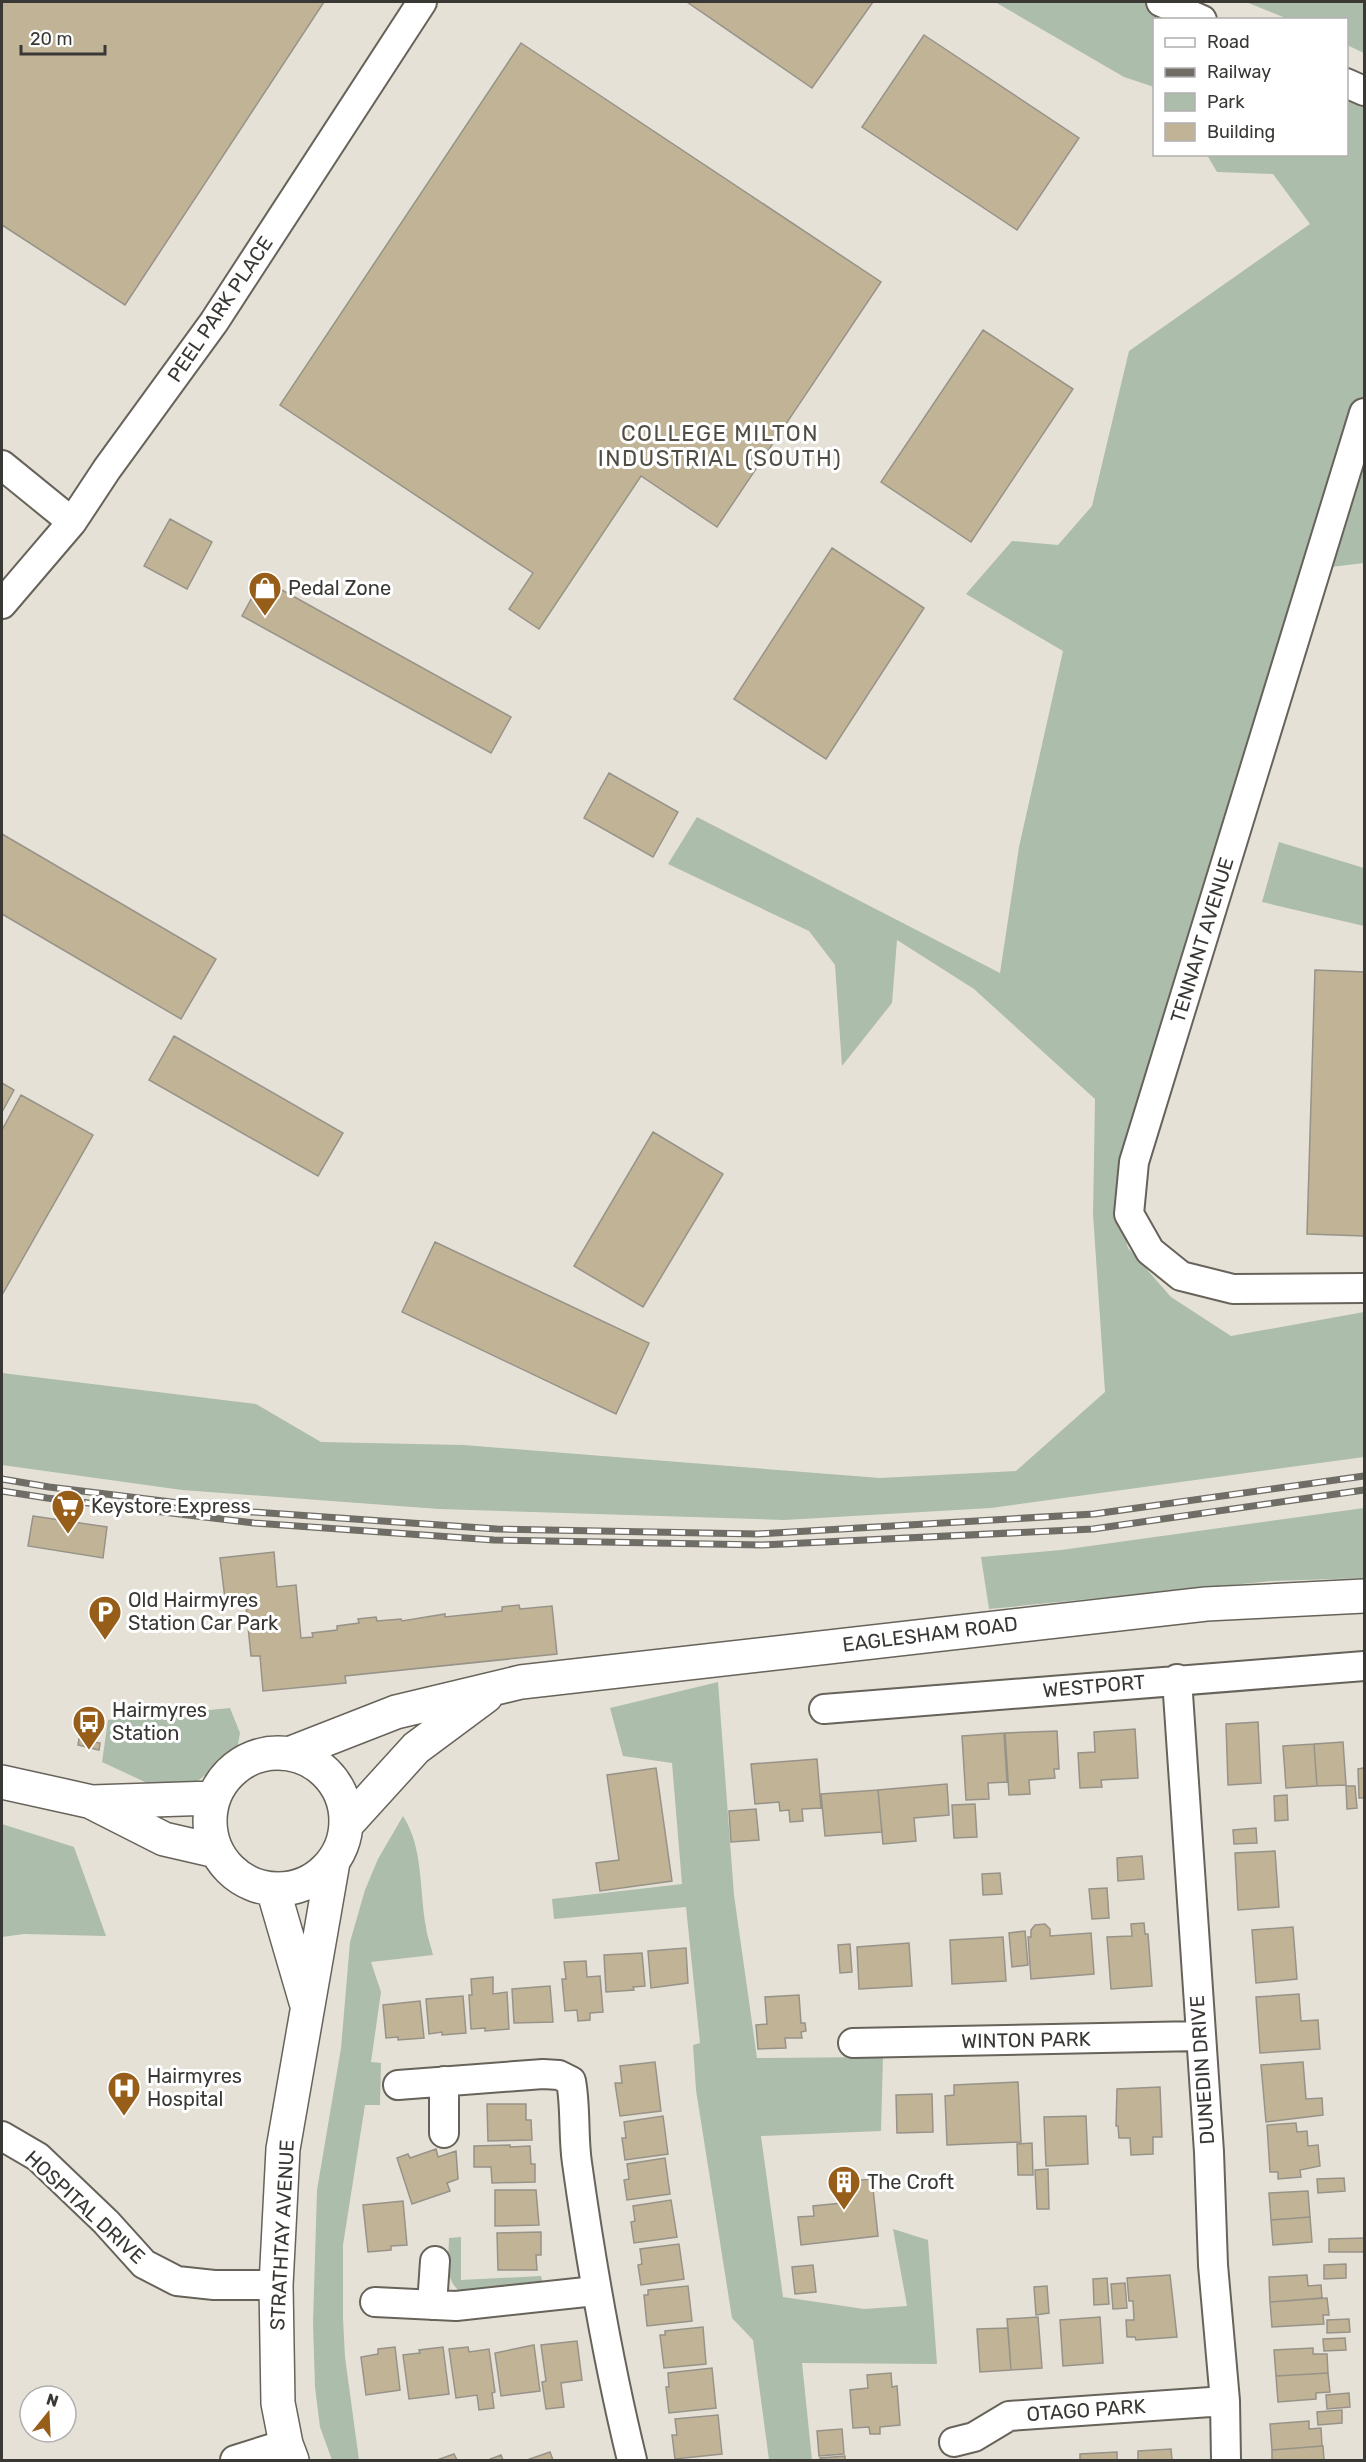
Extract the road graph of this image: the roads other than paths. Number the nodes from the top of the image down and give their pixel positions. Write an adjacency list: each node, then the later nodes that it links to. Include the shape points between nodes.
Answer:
1 (422, 2): 8 (street, PEEL PARK PLACE, via 214,322)
2 (1161, 2): 3 (street)
3 (1197, 18)
4 (1348, 83): 5 (street)
5 (1365, 91)
6 (1365, 413): 10 (street, TENNANT AVENUE, via 1134,1162 1129,1214 1150,1251 1180,1276 1233,1290)
7 (2, 465): 8 (street)
8 (72, 522): 9 (street, PEEL PARK PLACE)
9 (2, 604)
10 (1365, 1288)
11 (1365, 1596): 14 (main road, EAGLESHAM ROAD, via 1206,1604 849,1643)
12 (1365, 1666): 13 (street, WESTPORT)
13 (1177, 1679): 15 (street, WESTPORT); 25 (street, DUNEDIN DRIVE)
14 (497, 1688): 16 (main road, EAGLESHAM ROAD, via 396,1712); 20 (main road, EAGLESHAM ROAD, via 416,1748)
15 (824, 1709)
16 (291, 1753): 18 (main road, via 270,1752 243,1762 222,1781); 20 (main road, via 326,1771 338,1786)
17 (2, 1782): 19 (main road)
18 (213, 1798): 19 (main road); 21 (main road, via 211,1834)
19 (92, 1802): 21 (main road, via 164,1839)
20 (347, 1824): 22 (main road, via 343,1844)
21 (216, 1851): 23 (main road, via 239,1878)
22 (333, 1862): 23 (main road, via 304,1884); 24 (main road, STRATHTAY AVENUE)
23 (273, 1889): 24 (main road, STRATHTAY AVENUE)
24 (308, 2009): 32 (main road, STRATHTAY AVENUE, via 283,2149)
25 (1199, 2036): 26 (street, WINTON PARK); 36 (street, DUNEDIN DRIVE)
26 (853, 2043)
27 (444, 2081): 28 (street); 29 (street); 33 (street, via 543,2074 571,2081 574,2145)
28 (398, 2085)
29 (444, 2133)
30 (2, 2136): 32 (street, HOSPITAL DRIVE, via 38,2157 144,2264 177,2281)
31 (435, 2261): 35 (street)
32 (276, 2285): 38 (main road, STRATHTAY AVENUE, via 278,2403)
33 (595, 2290): 35 (street, via 456,2306); 40 (street)
34 (375, 2302): 35 (street)
35 (432, 2305)
36 (1225, 2401): 37 (street, OTAGO PARK, via 1009,2416 974,2437); 41 (street, DUNEDIN DRIVE)
37 (954, 2442)
38 (289, 2452): 39 (street)
39 (235, 2460)
40 (632, 2460)
41 (1226, 2460)

